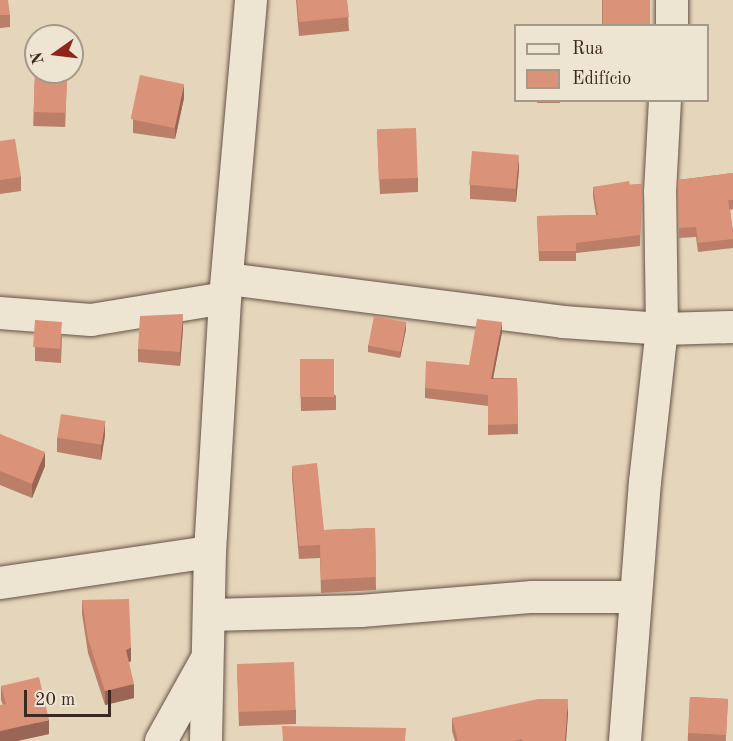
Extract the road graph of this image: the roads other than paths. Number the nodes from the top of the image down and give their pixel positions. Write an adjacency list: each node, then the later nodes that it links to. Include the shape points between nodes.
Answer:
1 (251, 0): 5 (street)
2 (672, 0): 3 (street)
3 (672, 24)
4 (665, 102): 8 (street, via 660,192)
5 (226, 288): 6 (street, via 91,320); 8 (street); 9 (street)
6 (0, 314)
7 (733, 327): 8 (street)
8 (662, 329): 11 (street)
9 (210, 552): 10 (street); 12 (street)
10 (0, 583)
11 (635, 597): 12 (street, via 532,597 361,611); 16 (street)
12 (210, 615): 13 (street)
13 (209, 654): 14 (street); 15 (street)
14 (161, 741)
15 (206, 741)
16 (625, 741)

